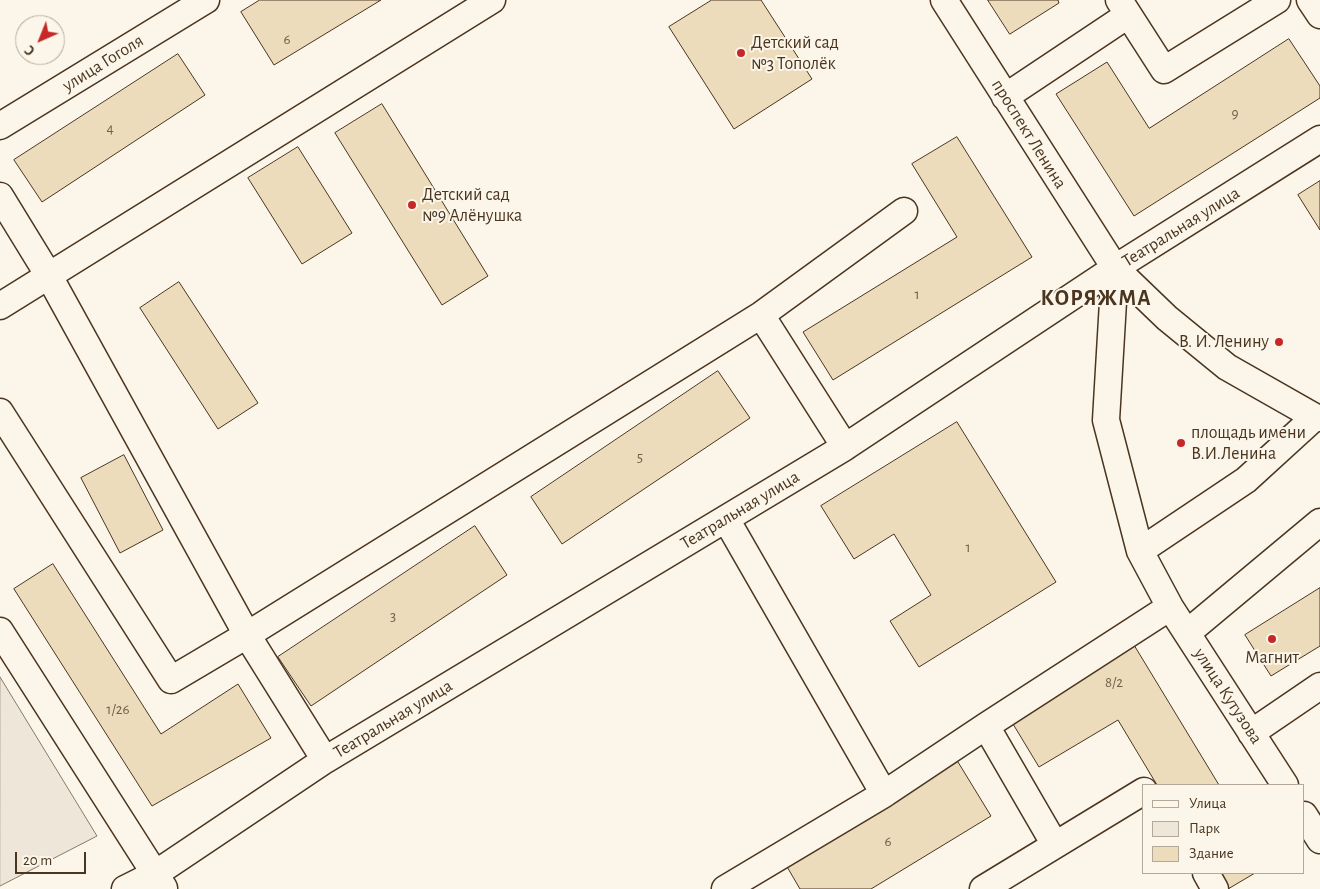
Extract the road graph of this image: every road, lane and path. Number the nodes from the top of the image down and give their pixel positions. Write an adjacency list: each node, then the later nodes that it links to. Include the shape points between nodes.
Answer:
1 (206, 0): 9 (street, улица Гоголя)
2 (492, 0): 14 (street)
3 (944, 0): 8 (street, проспект Ленина)
4 (1277, 0): 6 (street, via 1164,70)
5 (1310, 0): 7 (street)
6 (1124, 8): 8 (street)
7 (1320, 15)
8 (1006, 97): 13 (street, проспект Ленина)
9 (0, 126)
10 (1320, 139): 13 (street, Театральная улица)
11 (0, 196): 14 (street)
12 (904, 211): 16 (street)
13 (1115, 268): 18 (street, via 1167,318 1227,367); 19 (street, Театральная улица); 22 (street, via 1106,420)
14 (49, 276): 15 (street); 26 (street)
15 (0, 306)
16 (761, 315): 19 (street); 26 (street)
17 (0, 412): 26 (street, via 171,680)
18 (1318, 417): 22 (street, via 1246,480)
19 (845, 447): 20 (street, Театральная улица)
20 (726, 519): 30 (street, Театральная улица); 33 (street)
21 (1320, 522): 25 (street)
22 (1140, 551): 23 (street)
23 (1170, 607): 25 (street, улица Кутузова); 28 (street)
24 (0, 631): 38 (street)
25 (1187, 633): 29 (street, улица Кутузова)
26 (247, 635): 30 (street)
27 (1320, 686): 29 (street)
28 (986, 726): 33 (street); 36 (street)
29 (1251, 733): 31 (street, улица Кутузова)
30 (325, 760): 38 (street, Театральная улица)
31 (1284, 784)
32 (1142, 792): 36 (street)
33 (884, 794): 40 (street)
34 (1305, 817): 35 (street)
35 (1320, 840)
36 (1055, 845): 41 (street)
37 (1207, 874): 42 (street)
38 (160, 882): 39 (street, Театральная улица)
39 (125, 889)
40 (725, 889)
41 (983, 889)
42 (1215, 889)

